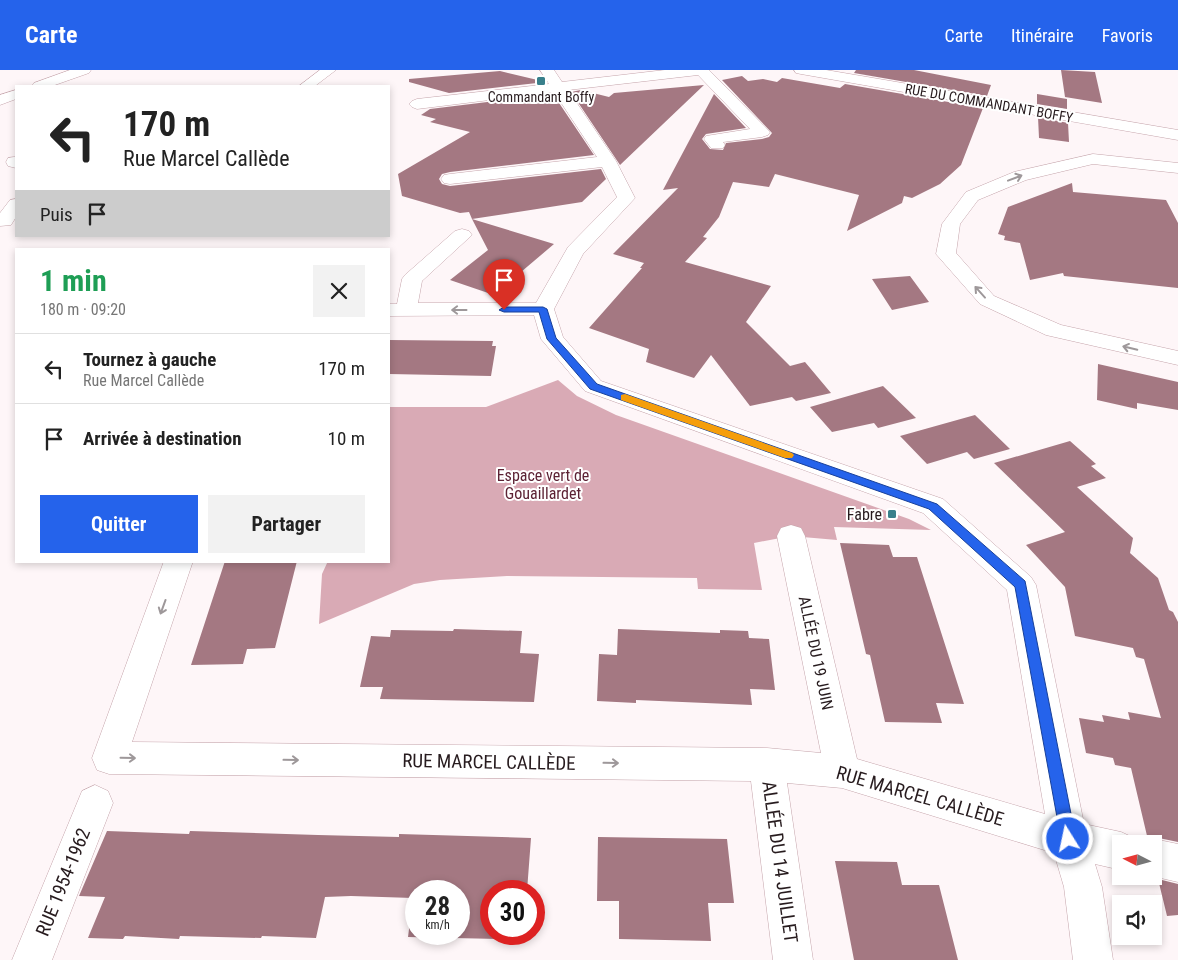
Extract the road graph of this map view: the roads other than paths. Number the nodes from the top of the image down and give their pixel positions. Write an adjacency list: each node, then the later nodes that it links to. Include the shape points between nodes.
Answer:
1 (84, 70): 6 (street)
2 (329, 70): 7 (street)
3 (701, 70): 5 (street); 11 (street, via 762,132 712,139)
4 (800, 70): 12 (street, RUE DU COMMANDANT BOFFY)
5 (552, 79): 10 (street); 13 (street)
6 (42, 85)
7 (307, 85)
8 (15, 94): 9 (street)
9 (0, 100)
10 (417, 104)
11 (717, 145)
12 (1173, 150): 20 (street, one-way to 12, via 1054,330 987,300 946,254 951,224 972,196 1020,176 1093,159)
13 (608, 161): 14 (street); 18 (street, via 626,198 575,252)
14 (450, 179)
15 (15, 206): 16 (street)
16 (7, 220)
17 (462, 234): 19 (street, via 412,279)
18 (543, 309): 19 (street, one-way to 19); 26 (street, via 552,339 593,386 933,506 1020,585)
19 (397, 310)
20 (1178, 358)
21 (791, 536): 24 (street, ALLÉE DU 19 JUIN)
22 (178, 563): 23 (street, RUE MARCEL CALLÈDE, one-way to 23, via 109,758)
23 (767, 765): 24 (street, RUE MARCEL CALLÈDE); 31 (street, ALLÉE DU 14 JUILLET)
24 (842, 770): 26 (street, RUE MARCEL CALLÈDE)
25 (95, 803): 30 (street, RUE 1954-1962)
26 (1068, 839): 27 (street, RUE MARCEL CALLÈDE); 32 (street, via 1083,887)
27 (1112, 849)
28 (1162, 860): 29 (street)
29 (1178, 864)
30 (32, 960)
31 (793, 960)
32 (1093, 960)

